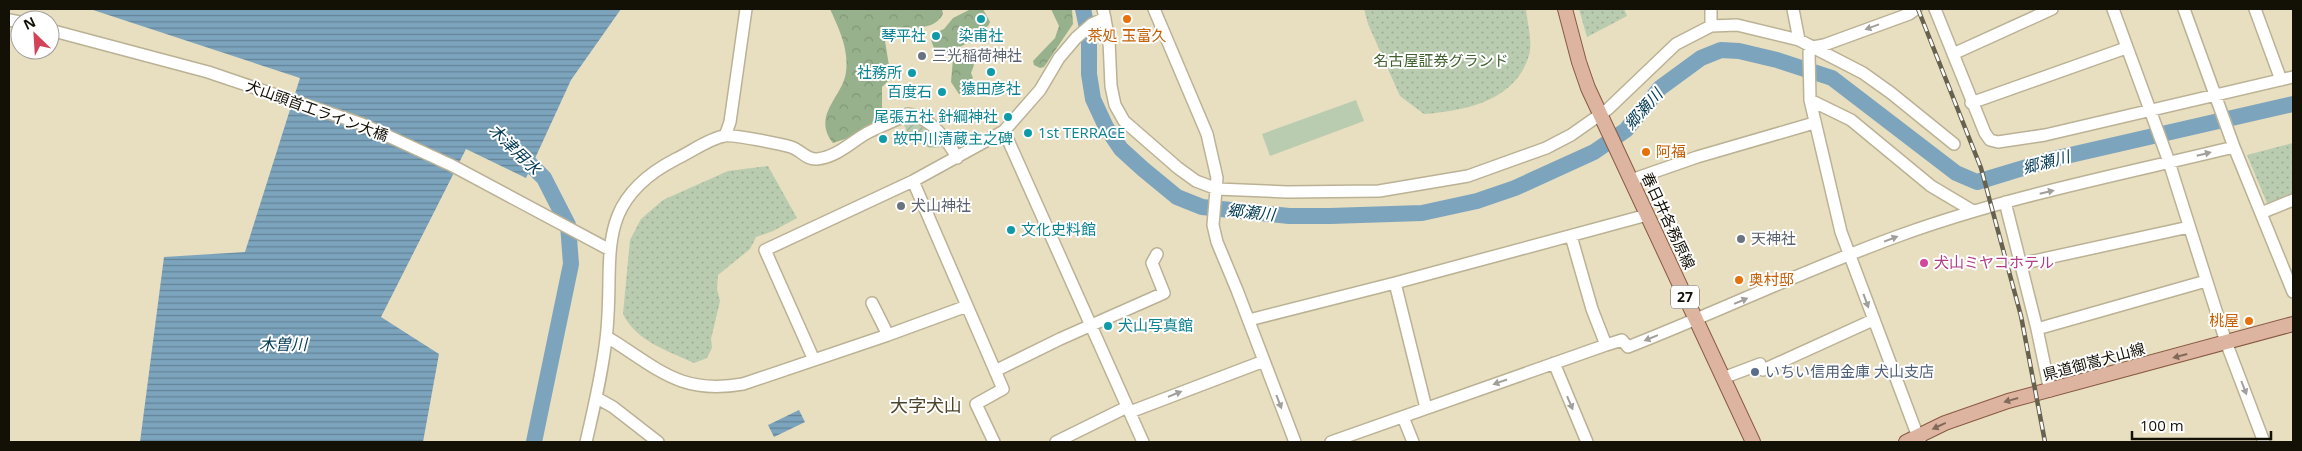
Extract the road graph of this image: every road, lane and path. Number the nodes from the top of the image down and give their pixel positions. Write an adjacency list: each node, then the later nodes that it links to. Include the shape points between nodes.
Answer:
1 (746, 9): 28 (street, via 730,122)
2 (1154, 9): 35 (street, via 1207,134)
3 (1565, 9): 25 (main road, 春日井各務原線 / 27, via 1579,62)
4 (1710, 9): 13 (street)
5 (1793, 9): 15 (street)
6 (1916, 9): 17 (street, one-way to 17)
7 (1935, 9): 18 (street)
8 (2052, 9): 18 (street)
9 (2113, 9): 16 (street)
10 (2184, 9): 21 (street)
11 (2255, 9): 20 (street)
12 (1104, 14): 27 (street, via 1076,38 1040,90); 35 (street, via 1111,86 1115,105 1124,121 1178,168)
13 (1712, 26): 15 (street, via 1737,25); 25 (street, via 1676,44)
14 (60, 33): 43 (street, 犬山頭首工ライン大橋, via 208,72 362,124 453,166)
15 (1800, 40): 17 (street)
16 (2126, 48): 23 (street); 24 (street)
17 (1811, 52): 22 (street); 29 (street, via 1864,73)
18 (1953, 54): 23 (street)
19 (2293, 77): 20 (street)
20 (2281, 80): 21 (street)
21 (2215, 96): 24 (street); 30 (street)
22 (1810, 100): 26 (street); 38 (street, via 1851,120 1931,186)
23 (1971, 103): 24 (street, via 1985,133 1990,140 1998,142)
24 (2151, 113): 32 (street)
25 (1604, 120): 33 (main road, 春日井各務原線 / 27); 35 (street, via 1546,148 1468,176 1379,191)
26 (1814, 123): 33 (street, via 1706,154); 45 (street)
27 (1004, 132): 31 (street); 56 (street)
28 (725, 136): 31 (street, via 792,147 807,158 816,159 829,157 866,134 908,114 932,126); 43 (street, via 659,168 642,180 622,206 613,229)
29 (1954, 144)
30 (2234, 147): 32 (street, one-way to 30); 39 (street)
31 (957, 158): 34 (street)
32 (2168, 161): 37 (street, one-way to 32); 41 (street)
33 (1631, 180): 40 (main road, 春日井各務原線 / 27)
34 (913, 181): 51 (street); 62 (street, via 765,250)
35 (1217, 193): 52 (street, via 1213,225 1222,258)
36 (2293, 200): 39 (street)
37 (2005, 202): 38 (street); 46 (street)
38 (1973, 211): 45 (street, one-way to 38)
39 (2261, 213): 49 (street)
40 (1647, 215): 42 (street); 53 (main road, 春日井各務原線 / 27)
41 (2189, 227): 46 (street); 47 (street)
42 (1571, 236): 48 (street); 61 (street, via 1592,310)
43 (610, 250): 59 (street)
44 (1157, 254): 56 (street, via 1152,263 1164,293)
45 (1849, 255): 53 (street, one-way to 45); 54 (street, one-way to 54)
46 (2020, 264): 57 (street)
47 (2206, 281): 57 (street); 60 (street)
48 (1395, 283): 52 (street); 69 (street)
49 (2293, 292)
50 (872, 303): 58 (street)
51 (967, 306): 58 (street); 65 (street)
52 (1249, 320): 63 (street)
53 (1696, 320): 61 (street, one-way to 61, via 1628,347 1622,340); 66 (main road, 春日井各務原線 / 27)
54 (1873, 320): 66 (street, via 1763,370 1760,364); 73 (street)
55 (2293, 324): 60 (main road, 県道御嵩犬山線)
56 (1091, 325): 65 (street); 70 (street)
57 (2037, 329): 67 (street)
58 (888, 336): 62 (street)
59 (607, 337): 62 (street, via 664,375 705,388 744,384); 68 (street)
60 (2226, 342): 67 (main road, 県道御嵩犬山線, one-way to 67); 84 (street, one-way to 84)
61 (1606, 345): 64 (street)
62 (814, 360)
63 (1264, 361): 70 (street, one-way to 63); 79 (street, one-way to 79)
64 (1554, 363): 69 (street, one-way to 69); 82 (street, one-way to 82)
65 (995, 371): 76 (street, via 1002,389 976,404)
66 (1723, 378): 83 (main road, 春日井各務原線 / 27)
67 (2050, 391): 73 (main road, 県道御嵩犬山線, one-way to 73, via 2008,401 1945,423)
68 (596, 398): 72 (street, via 613,407); 74 (street)
69 (1426, 408): 71 (street)
70 (1128, 410): 77 (street); 78 (street)
71 (1403, 417): 80 (street); 81 (street)
72 (646, 438): 75 (street)
73 (1914, 440)
74 (586, 442)
75 (658, 442)
76 (994, 442)
77 (1056, 442)
78 (1143, 442)
79 (1295, 442)
80 (1331, 442)
81 (1414, 442)
82 (1587, 442)
83 (1753, 442)
84 (2264, 442)

